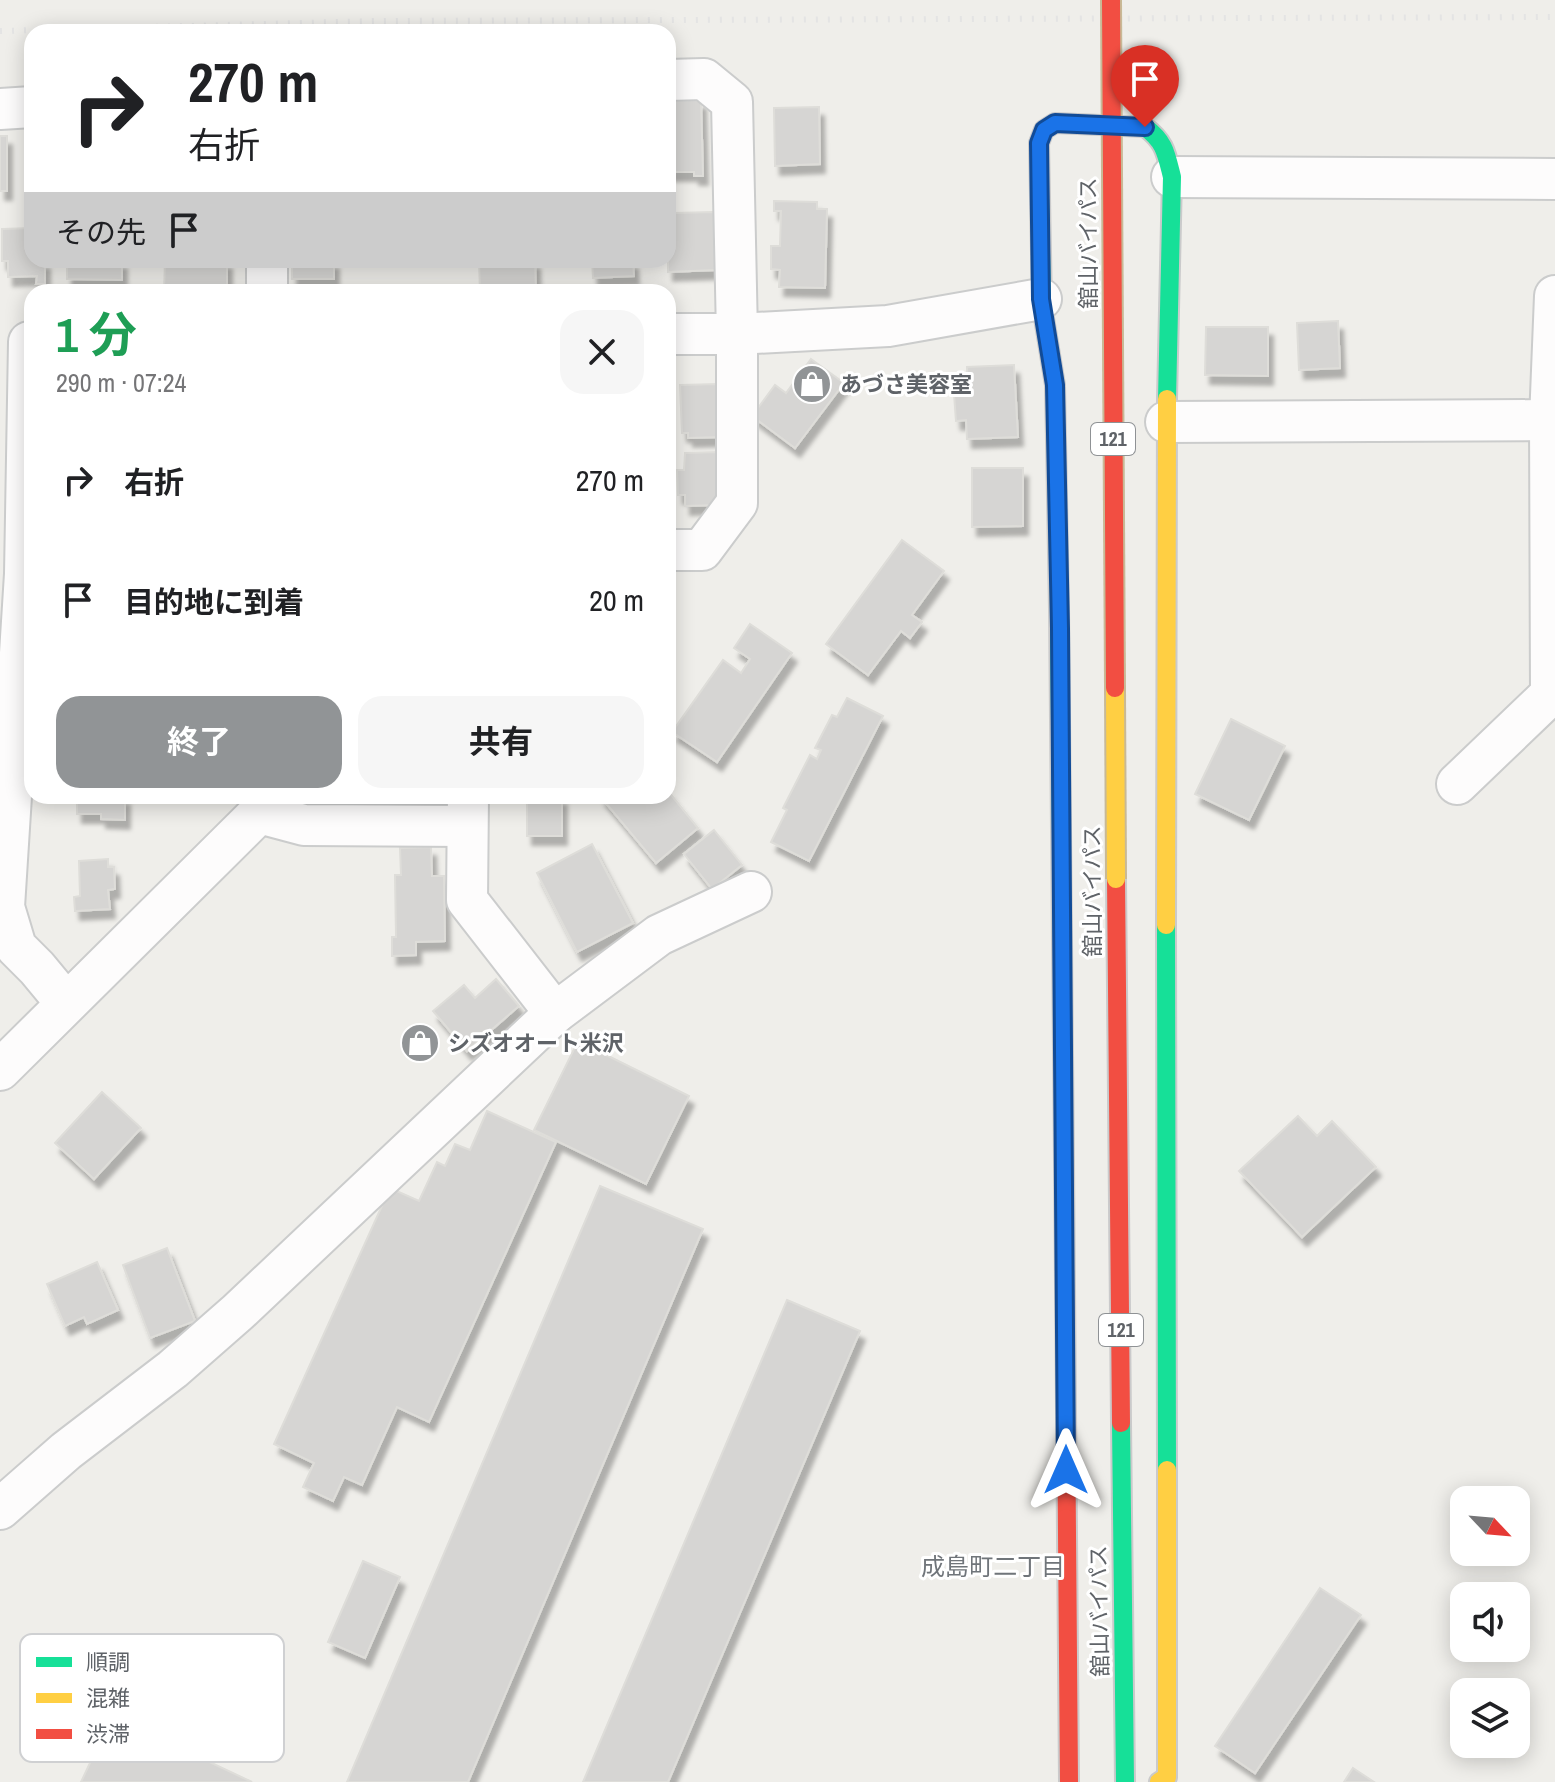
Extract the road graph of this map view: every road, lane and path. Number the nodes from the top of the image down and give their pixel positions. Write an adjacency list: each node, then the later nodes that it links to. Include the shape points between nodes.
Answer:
1 (1111, 0): 26 (main road, 舘山バイパス / 121, bridge)
2 (676, 80): 10 (street, via 704,79 732,102)
3 (24, 108): 4 (street)
4 (0, 109)
5 (1172, 177): 6 (street); 8 (main road, via 1165,148 1145,127 1055,123 1044,130 1039,143); 13 (main road)
6 (1555, 179)
7 (1555, 296): 12 (street)
8 (1041, 299): 10 (street, via 888,326); 25 (main road, via 1055,385 1059,582)
9 (676, 334): 10 (street)
10 (737, 334): 15 (street, via 737,503 702,550)
11 (20, 342): 14 (street)
12 (1550, 420): 13 (street); 17 (street, via 1551,694)
13 (1166, 422): 27 (main road, via 1167,1777)
14 (24, 528)
15 (676, 550)
16 (24, 590): 21 (street, via 4,907 16,947)
17 (1457, 784)
18 (262, 805): 19 (street, via 304,825); 21 (street)
19 (468, 811): 22 (street, via 467,900)
20 (751, 892): 22 (street, via 659,935)
21 (66, 1003): 23 (street)
22 (555, 1013): 24 (street, via 238,1312)
23 (0, 1070)
24 (0, 1509)
25 (1069, 1782)
26 (1125, 1782)
27 (1159, 1782)

